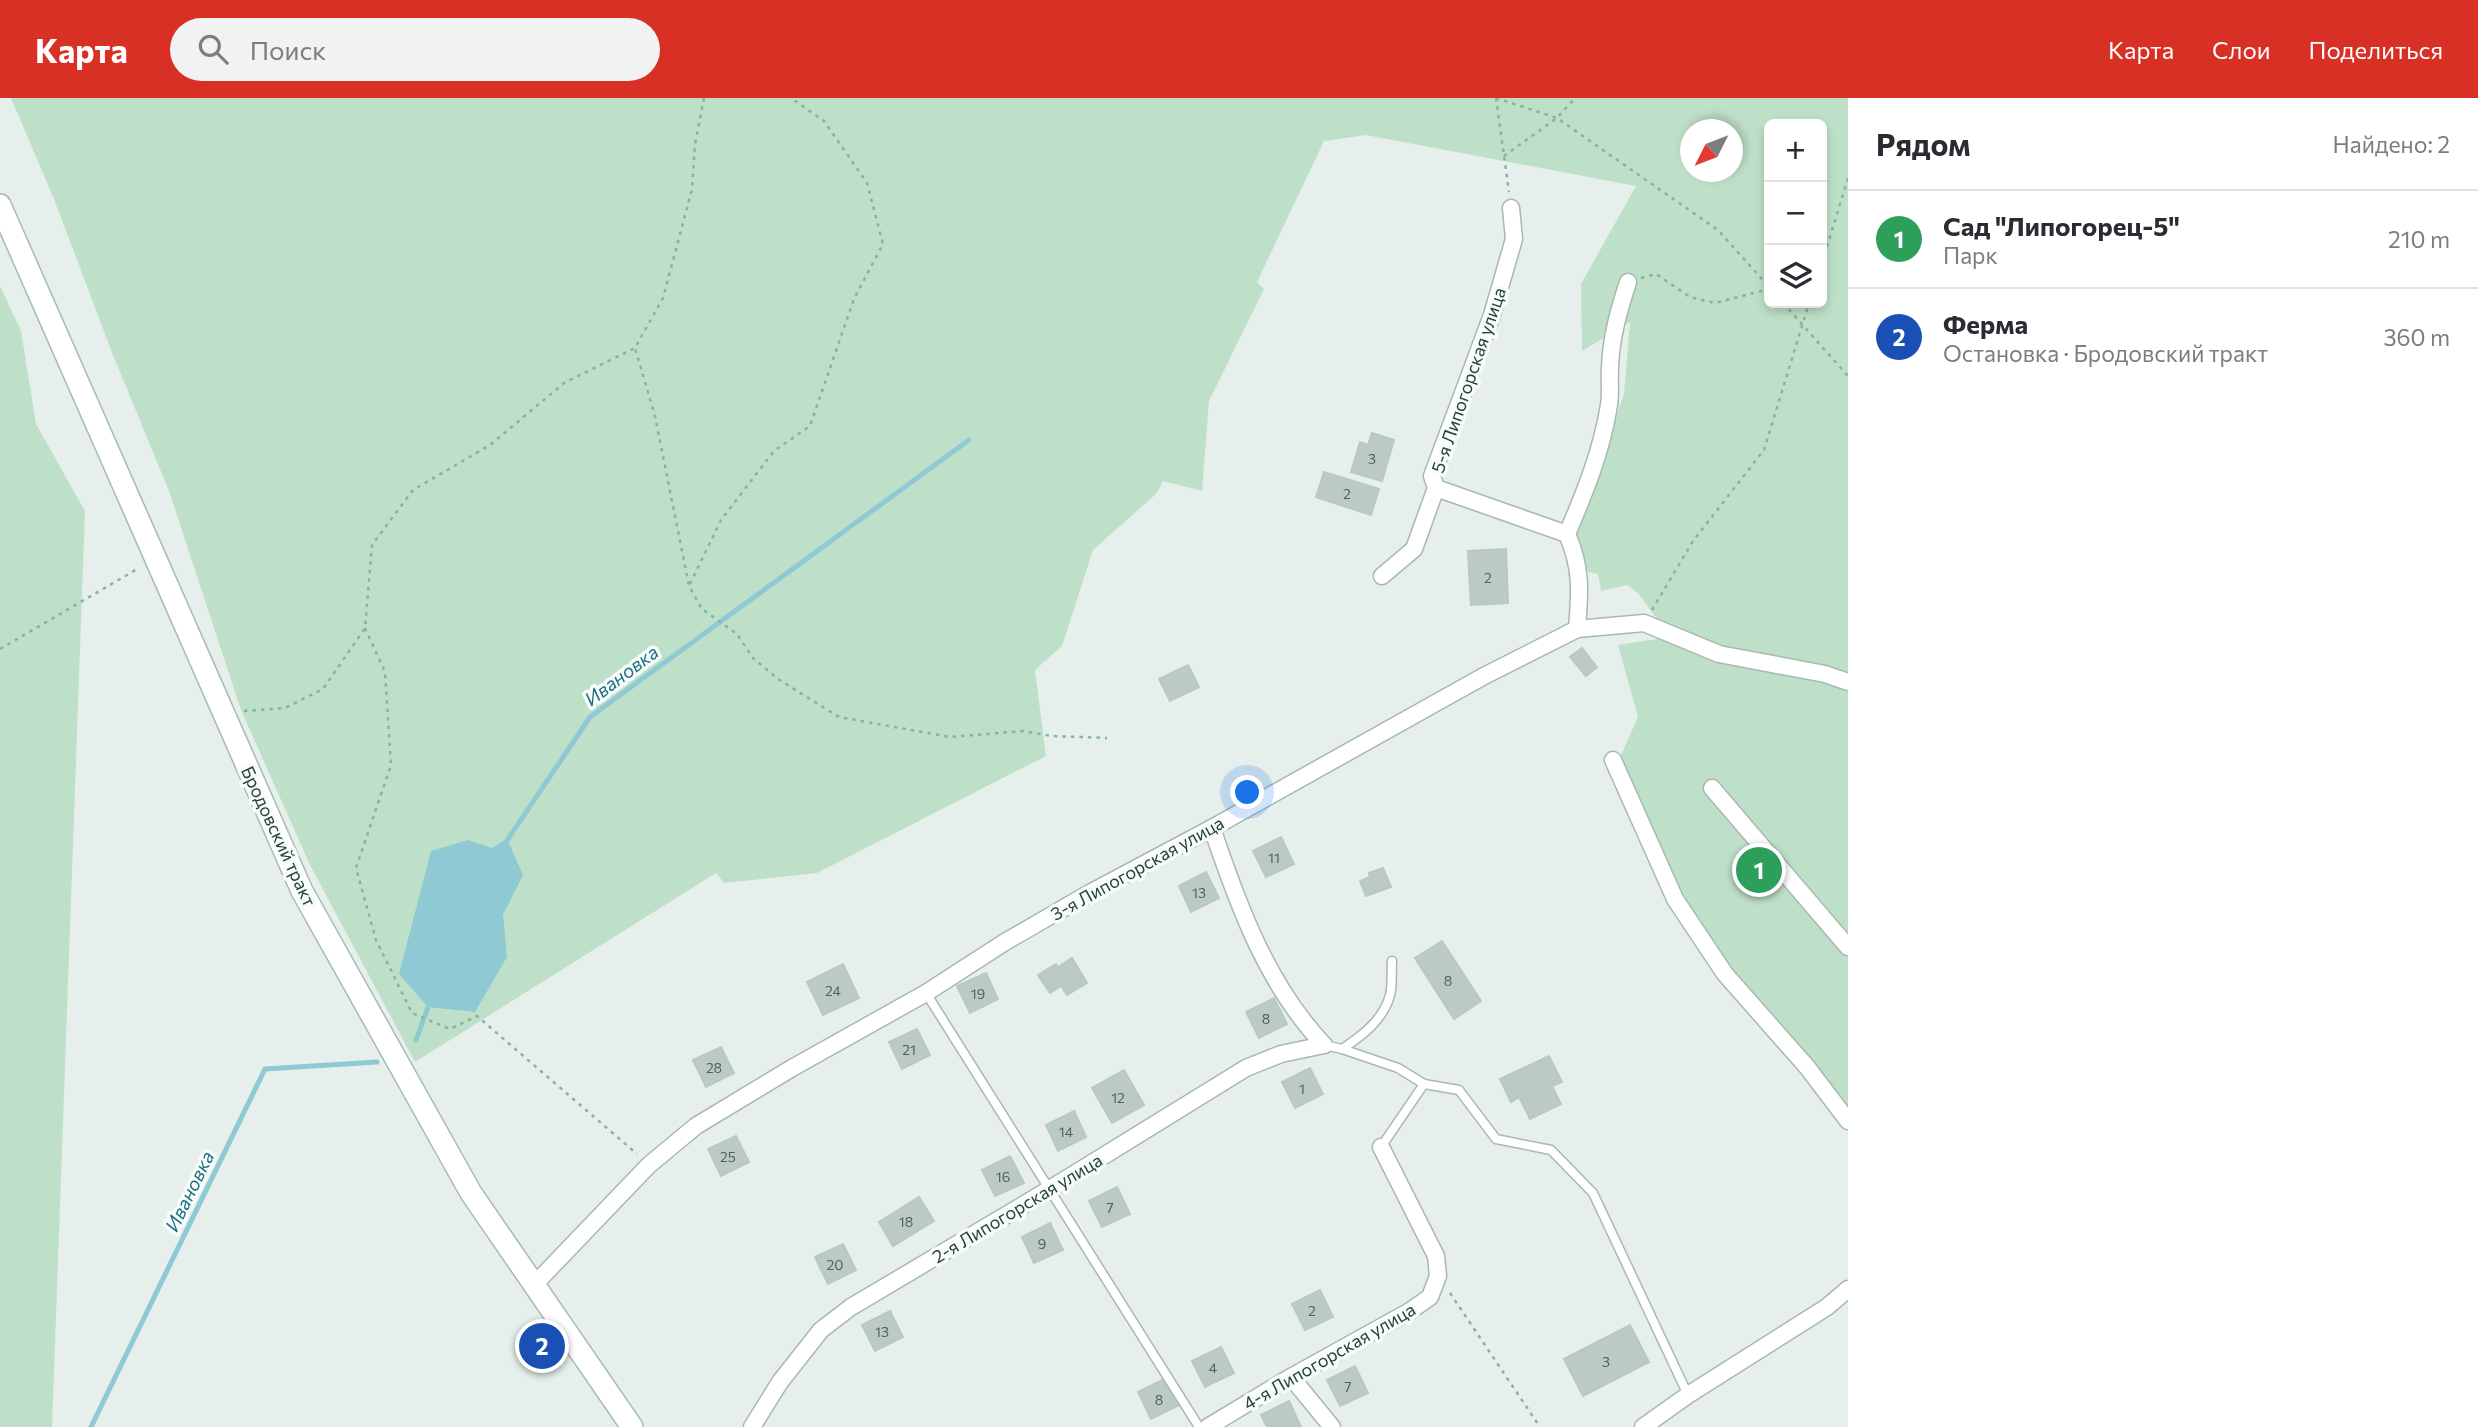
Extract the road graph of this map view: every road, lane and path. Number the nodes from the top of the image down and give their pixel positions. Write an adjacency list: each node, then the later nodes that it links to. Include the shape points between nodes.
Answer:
1 (704, 98): 17 (path, via 692,190 663,298)
2 (791, 98): 23 (path, via 824,121 867,183 883,244 854,299 810,426 774,451 721,520)
3 (1496, 98): 5 (path); 6 (path)
4 (1575, 98): 5 (path)
5 (1557, 118): 6 (path); 12 (path, via 1718,230)
6 (1504, 156): 9 (path)
7 (1848, 178): 10 (path)
8 (0, 205): 21 (street, Бродовский тракт)
9 (1511, 208): 19 (street, 5-я Липогорская улица, via 1514,239 1492,315 1432,476)
10 (1827, 247)
11 (1628, 282): 13 (path, via 1656,274 1690,297 1715,303); 20 (street, via 1616,319 1602,441)
12 (1764, 282)
13 (1764, 289)
14 (1788, 308): 16 (path)
15 (1808, 308): 16 (path)
16 (1803, 325): 18 (path); 24 (path, via 1764,450 1693,541)
17 (635, 348): 23 (path, via 655,416); 25 (path, via 564,383 490,445 412,490 372,545)
18 (1848, 376)
19 (1436, 488): 20 (street); 22 (street, 5-я Липогорская улица, via 1413,549)
20 (1567, 534): 26 (street, via 1577,557)
21 (155, 558): 27 (path); 29 (street, Бродовский тракт)
22 (1382, 576)
23 (689, 586): 30 (path, via 702,609 737,634 753,658 839,717 950,737 1023,730)
24 (1644, 623): 26 (street, 3-я Липогорская улица); 28 (street, 3-я Липогорская улица, via 1719,654)
25 (365, 628): 29 (path, via 323,689 285,708); 42 (path, via 385,671 391,765 356,868 376,940 412,1013 450,1029 477,1016)
26 (1577, 629): 33 (street, 3-я Липогорская улица, via 1483,676)
27 (0, 649)
28 (1848, 682)
29 (223, 713): 45 (street, Бродовский тракт, via 302,891 471,1193)
30 (1107, 738)
31 (1613, 760): 40 (street, via 1687,918 1725,974)
32 (1712, 788): 34 (street)
33 (1212, 828): 36 (street, 3-я Липогорская улица, via 1005,942); 37 (street, via 1232,885 1275,978)
34 (1848, 947)
35 (1392, 961): 38 (lane, via 1390,995 1377,1019)
36 (926, 993): 42 (street, 3-я Липогорская улица, via 696,1126); 43 (lane)
37 (1324, 1045): 38 (lane); 43 (street, 2-я Липогорская улица, via 1280,1054 1246,1068)
38 (1342, 1049): 39 (lane, via 1398,1068)
39 (1424, 1084): 41 (lane); 48 (lane, via 1459,1090 1496,1139 1552,1150 1593,1193)
40 (1848, 1121)
41 (1381, 1147): 44 (street, via 1437,1256)
42 (649, 1165): 45 (street, 3-я Липогорская улица)
43 (1050, 1189): 50 (street, 2-я Липогорская улица, via 851,1307 821,1330); 51 (lane)
44 (1438, 1276): 47 (street, 4-я Липогорская улица, via 1430,1297 1410,1311); 54 (path)
45 (533, 1286): 49 (street, Бродовский тракт)
46 (1848, 1289): 48 (street)
47 (1291, 1377): 52 (street, 4-я Липогорская улица); 53 (street)
48 (1688, 1395): 55 (street)
49 (632, 1427)
50 (752, 1427)
51 (1199, 1427)
52 (1208, 1427)
53 (1332, 1427)
54 (1540, 1427)
55 (1643, 1427)

